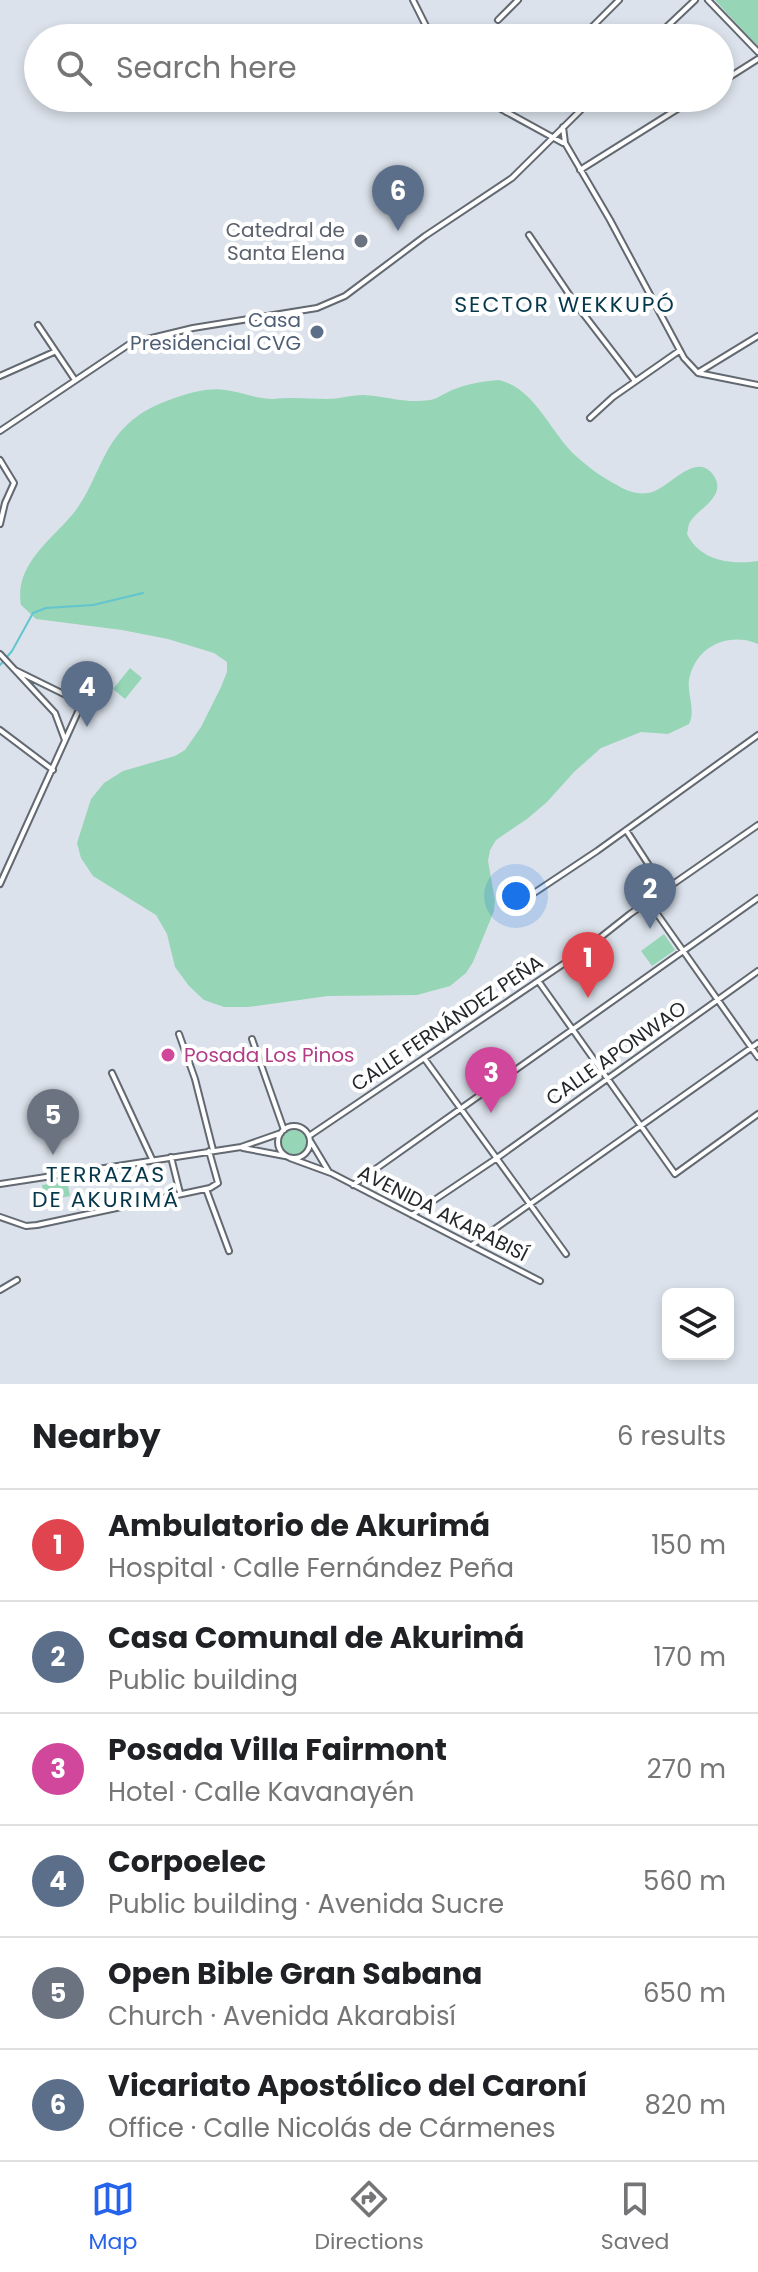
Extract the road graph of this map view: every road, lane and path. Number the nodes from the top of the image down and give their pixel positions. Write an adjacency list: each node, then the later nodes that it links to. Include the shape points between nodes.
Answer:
1 (413, 0): 7 (street)
2 (518, 0): 6 (street)
3 (619, 0): 8 (street)
4 (695, 0): 9 (street)
5 (708, 0): 10 (street)
6 (498, 20)
7 (425, 24)
8 (595, 24)
9 (670, 24)
10 (731, 24)
11 (734, 27): 12 (street)
12 (758, 52)
13 (758, 59): 14 (street)
14 (734, 74)
15 (506, 112): 19 (street)
16 (579, 112): 18 (street)
17 (673, 112): 21 (street)
18 (563, 127): 19 (street); 20 (street)
19 (551, 139): 20 (street); 29 (street, via 512,178 336,301 140,340)
20 (565, 143): 21 (street)
21 (580, 170): 25 (street)
22 (529, 235): 30 (street)
23 (38, 325): 26 (street)
24 (758, 336): 27 (street)
25 (679, 351): 27 (street); 30 (street)
26 (54, 352): 28 (street); 29 (street)
27 (698, 373): 31 (street)
28 (0, 376)
29 (75, 380): 33 (street)
30 (635, 381): 32 (street)
31 (758, 385)
32 (590, 418)
33 (0, 431)
34 (0, 460): 35 (street, via 14,483)
35 (0, 524)
36 (2, 656): 37 (street)
37 (15, 670): 40 (street, via 55,713); 40 (street, via 82,703)
38 (0, 730): 41 (street)
39 (758, 735): 43 (street)
40 (65, 742): 41 (street)
41 (53, 770): 44 (street)
42 (758, 825): 45 (street, CALLE FERNÁNDEZ PEÑA)
43 (626, 830): 45 (street); 47 (street)
44 (0, 884)
45 (665, 890): 48 (street, CALLE FERNÁNDEZ PEÑA)
46 (758, 898): 49 (street)
47 (525, 899)
48 (648, 901): 49 (street); 51 (street, CALLE FERNÁNDEZ PEÑA)
49 (683, 951): 52 (street); 53 (street)
50 (758, 971): 52 (street, CALLE APONWAO)
51 (538, 981): 53 (street); 59 (street, CALLE FERNÁNDEZ PEÑA)
52 (718, 1001): 57 (street); 61 (street, CALLE APONWAO)
53 (572, 1030): 61 (street); 62 (street)
54 (179, 1034): 68 (street)
55 (252, 1039): 65 (street)
56 (758, 1043): 57 (street)
57 (752, 1048): 58 (street); 64 (street)
58 (758, 1057)
59 (424, 1058): 62 (street); 66 (street, CALLE FERNÁNDEZ PEÑA)
60 (112, 1073): 72 (street)
61 (607, 1078): 64 (street); 71 (street, CALLE APONWAO)
62 (462, 1110): 71 (street); 75 (street)
63 (758, 1114): 64 (street, via 675,1174)
64 (641, 1126): 78 (street)
65 (283, 1132): 66 (street, via 299,1127); 67 (street, AVENIDA AKARABISÍ); 70 (street, via 278,1144)
66 (310, 1138): 70 (street, via 305,1154); 73 (street, AVENIDA AKARABISÍ)
67 (241, 1147): 68 (street, AVENIDA AKARABISÍ); 70 (street, AVENIDA AKARABISÍ)
68 (211, 1151): 69 (street, AVENIDA AKARABISÍ); 76 (street, via 218,1183)
69 (170, 1156): 72 (street, AVENIDA AKARABISÍ); 77 (street)
70 (289, 1157): 73 (street, AVENIDA AKARABISÍ)
71 (497, 1158): 78 (street); 79 (street, CALLE APONWAO)
72 (152, 1159): 74 (street, AVENIDA AKARABISÍ)
73 (331, 1173): 75 (street, AVENIDA AKARABISÍ)
74 (0, 1184)
75 (353, 1185): 79 (street, AVENIDA AKARABISÍ)
76 (206, 1189): 77 (street); 82 (street)
77 (180, 1193): 80 (street, via 37,1225)
78 (530, 1204): 81 (street); 83 (street)
79 (412, 1215): 81 (street, AVENIDA AKARABISÍ)
80 (0, 1217)
81 (472, 1245): 85 (street, AVENIDA AKARABISÍ)
82 (229, 1251)
83 (566, 1254)
84 (17, 1280): 86 (street)
85 (540, 1281)
86 (0, 1290)

